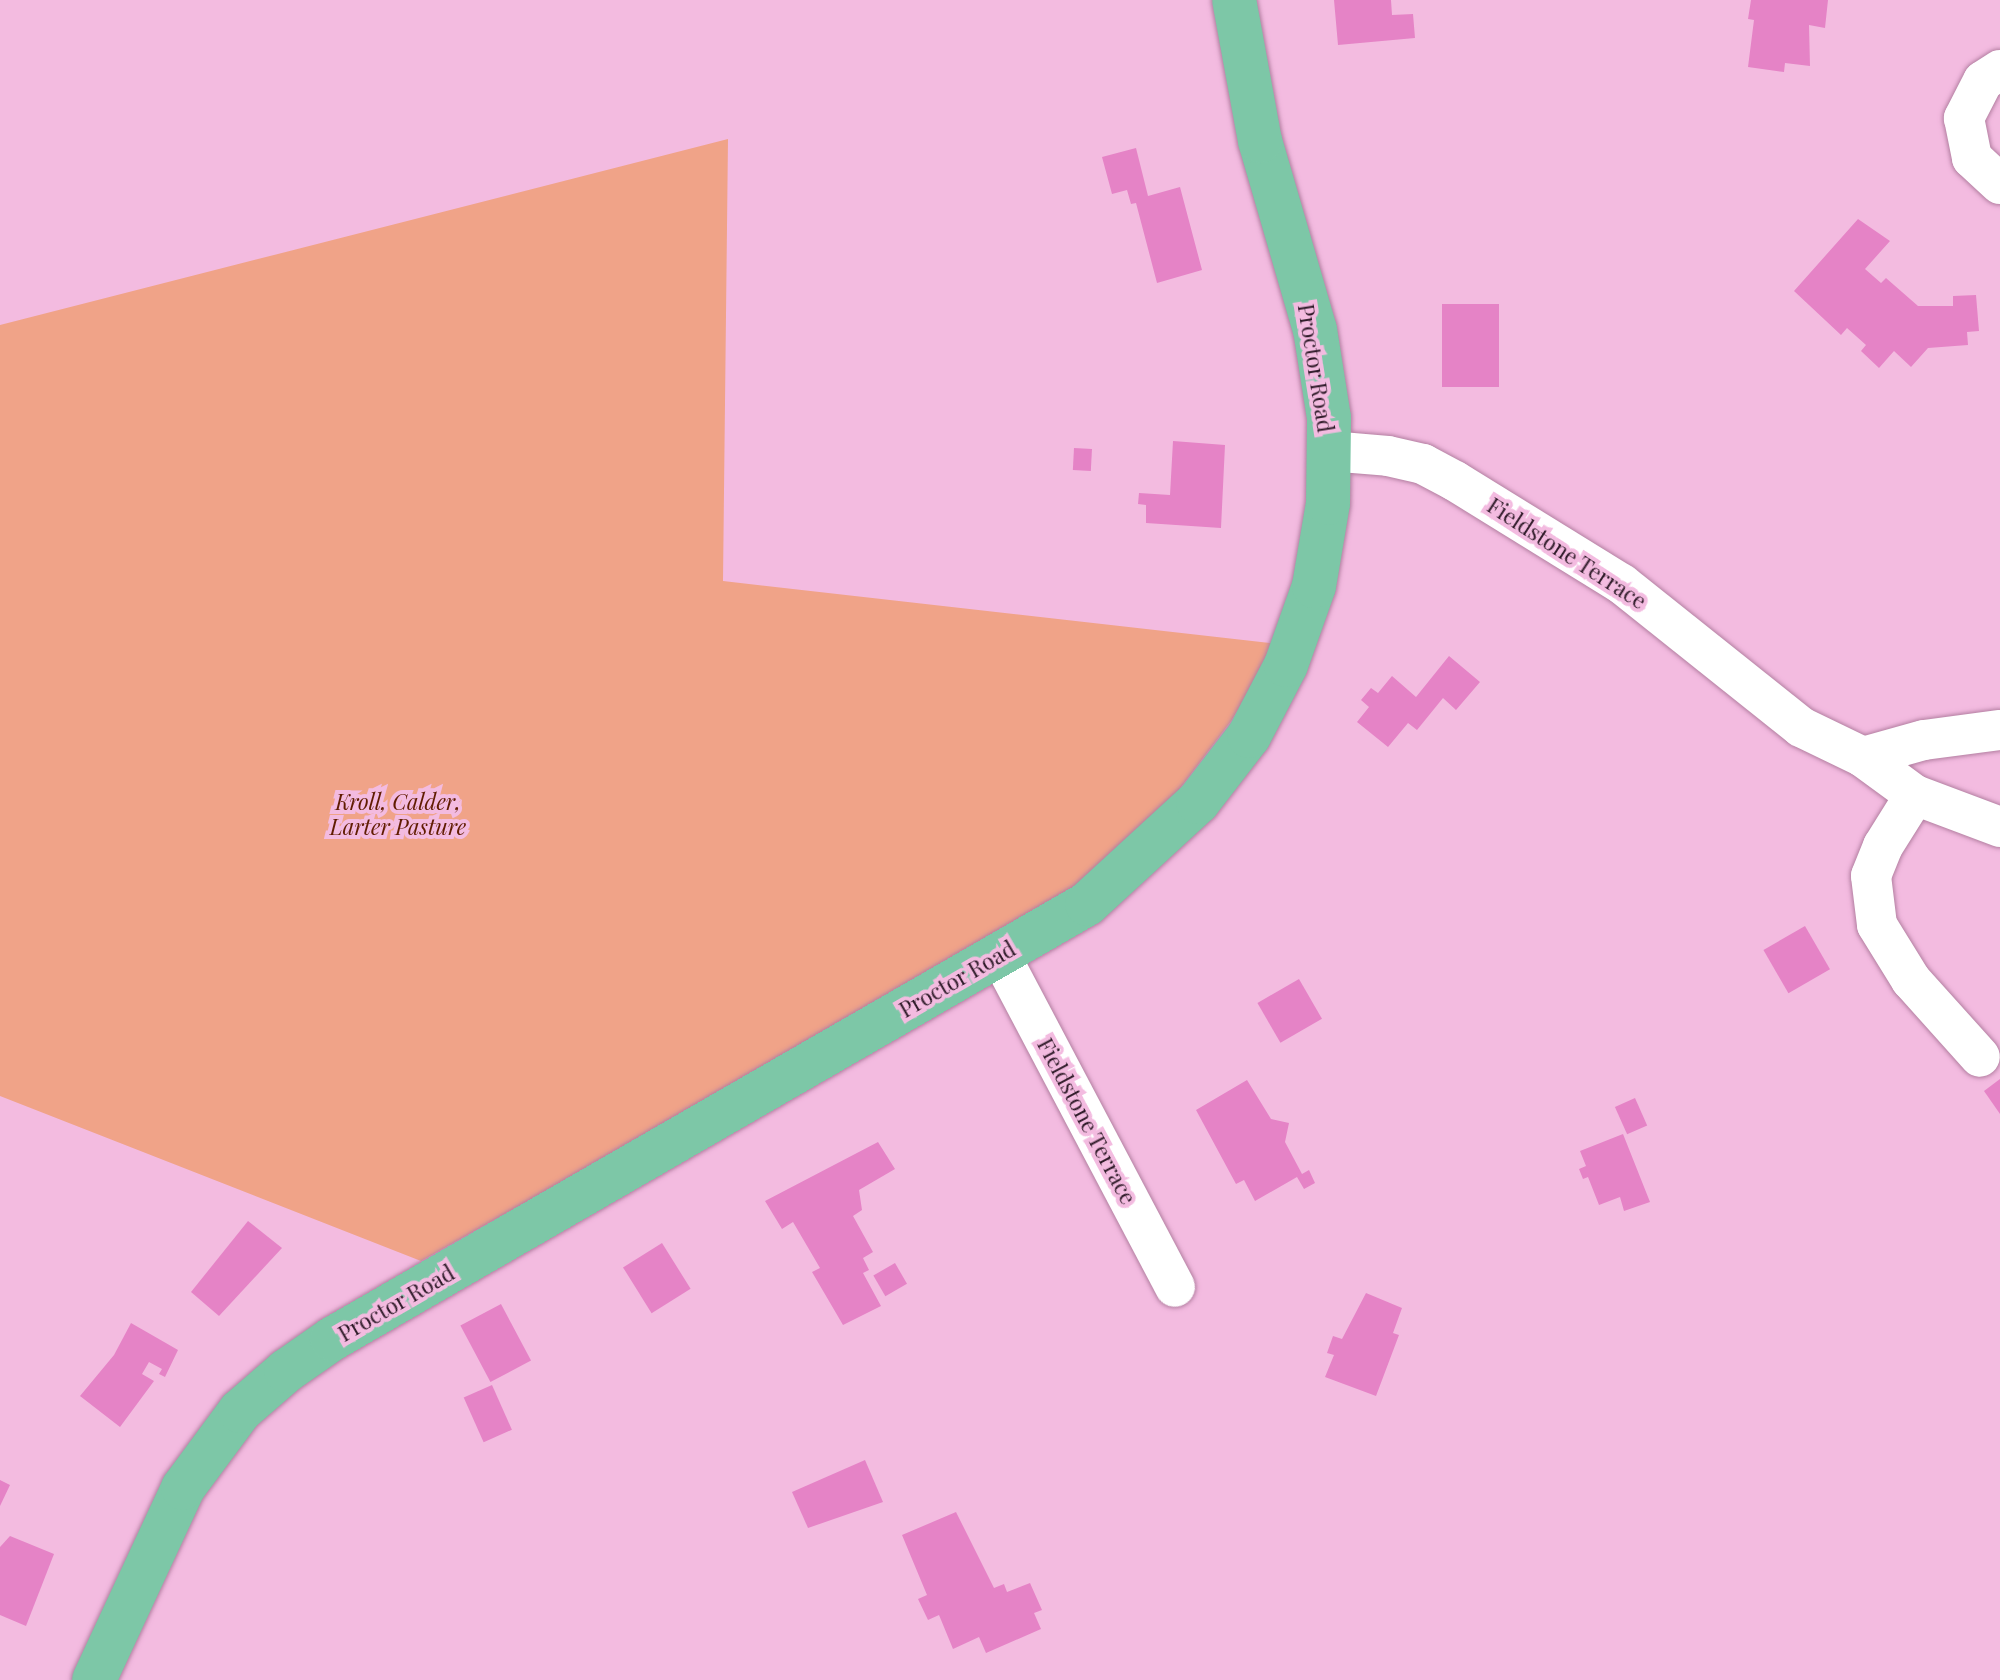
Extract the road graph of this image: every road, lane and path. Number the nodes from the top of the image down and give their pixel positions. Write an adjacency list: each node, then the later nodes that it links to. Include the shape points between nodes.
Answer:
1 (1234, 0): 4 (main road, Proctor Road, via 1260,141 1315,330)
2 (2000, 70): 3 (street, via 1971,98 1964,128 1972,158)
3 (2000, 184)
4 (1329, 451): 6 (street, Fieldstone Terrace, via 1423,464 1455,481 1622,584 1801,727); 9 (main road, Proctor Road, via 1328,503 1314,586 1286,665 1249,736 1198,802 1144,856 1087,904)
5 (2000, 730): 6 (street, via 1924,740)
6 (1863, 757): 7 (street, Fieldstone Terrace)
7 (1915, 795): 8 (street, Fieldstone Terrace); 10 (street, via 1871,876 1877,925 1911,980)
8 (2000, 827)
9 (1000, 955): 11 (street, Fieldstone Terrace); 12 (main road, Proctor Road, via 332,1339 286,1371 240,1411 183,1488)
10 (1980, 1057)
11 (1175, 1287)
12 (94, 1680)

